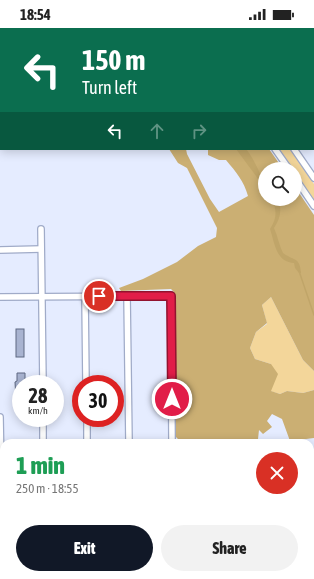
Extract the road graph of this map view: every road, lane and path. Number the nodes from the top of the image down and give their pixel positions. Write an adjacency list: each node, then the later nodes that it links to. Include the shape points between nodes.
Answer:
1 (276, 150): 3 (street)
2 (295, 150): 4 (street)
3 (284, 162)
4 (314, 177)
5 (302, 188): 6 (street)
6 (314, 206)
7 (41, 229): 8 (street)
8 (41, 249): 9 (street); 11 (street)
9 (0, 250)
10 (127, 295): 12 (street); 21 (street); 22 (street, via 171,296)
11 (42, 296): 12 (street); 13 (street); 14 (street)
12 (85, 296): 15 (street)
13 (0, 297)
14 (43, 375)
15 (86, 375)
16 (0, 416): 23 (street)
17 (43, 427): 19 (street)
18 (87, 427): 20 (street)
19 (43, 439)
20 (87, 439)
21 (129, 439)
22 (172, 439)
23 (0, 447)

